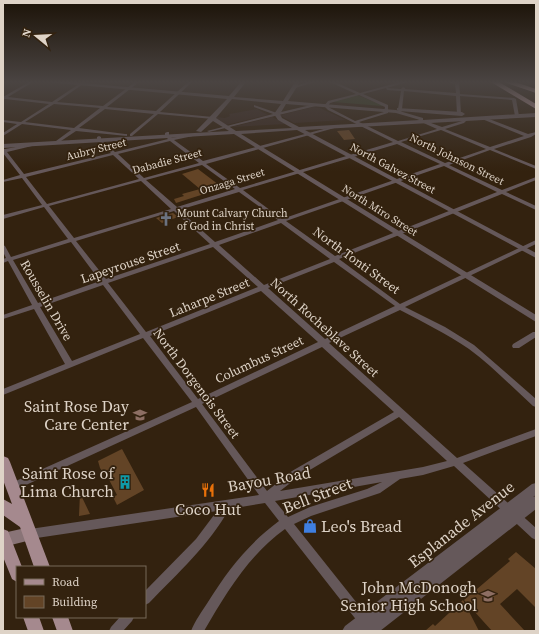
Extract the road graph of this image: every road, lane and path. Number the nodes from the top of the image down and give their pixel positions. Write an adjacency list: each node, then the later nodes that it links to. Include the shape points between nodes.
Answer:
1 (39, 112): 24 (street)
2 (99, 112): 28 (street)
3 (142, 112): 12 (street)
4 (219, 112): 17 (street)
5 (270, 112): 14 (street)
6 (287, 112): 14 (street)
7 (337, 112): 23 (street, North Johnson Street)
8 (383, 112): 23 (street)
9 (394, 112): 18 (street)
10 (423, 112): 16 (street)
11 (462, 112): 16 (street)
12 (157, 113): 17 (street); 36 (street)
13 (536, 113): 15 (street)
14 (277, 114): 26 (street, North Galvez Street, via 279,118); 30 (street)
15 (516, 114): 16 (street); 19 (street)
16 (463, 116): 18 (street); 19 (street); 20 (street); 29 (street, Onzaga Street, via 463,122)
17 (213, 118): 30 (street, North Miro Street); 31 (street)
18 (415, 118): 20 (street); 22 (street); 23 (street)
19 (483, 118): 37 (street)
20 (448, 120): 22 (street)
21 (3, 121): 24 (street)
22 (423, 121): 25 (street); 29 (street)
23 (354, 122): 25 (street, North Johnson Street); 26 (street)
24 (21, 123): 28 (street); 33 (street)
25 (360, 125): 27 (street); 42 (street, North Johnson Street)
26 (296, 127): 27 (street); 30 (street); 34 (street, North Galvez Street)
27 (336, 127): 34 (street, Dabadie Street)
28 (76, 129): 35 (street); 41 (street)
29 (440, 129): 42 (street, Onzaga Street); 45 (street)
30 (230, 130): 31 (street); 38 (street); 43 (street, North Miro Street)
31 (199, 131): 38 (street)
32 (536, 133): 37 (street, Lapeyrouse Street)
33 (3, 134)
34 (308, 134): 43 (street, Dabadie Street); 47 (street, North Galvez Street)
35 (125, 135): 36 (street); 39 (street)
36 (132, 135): 38 (street)
37 (529, 135): 40 (street); 45 (street, Lapeyrouse Street)
38 (168, 136): 39 (street); 46 (street, Aubry Street); 48 (street, North Tonti Street)
39 (99, 138): 41 (street); 46 (street, North Rocheblave Street)
40 (536, 138)
41 (60, 141): 44 (street); 44 (street)
42 (396, 141): 47 (street, Onzaga Street); 49 (street, North Johnson Street)
43 (258, 147): 48 (street, Dabadie Street); 51 (street, North Miro Street)
44 (3, 148): 52 (street, North Dorgenois Street)
45 (490, 150): 49 (street, Lapeyrouse Street); 50 (street)
46 (114, 154): 52 (street, Aubry Street); 53 (street, North Rocheblave Street)
47 (349, 156): 51 (street, Onzaga Street); 56 (street, North Galvez Street)
48 (202, 162): 53 (street, Dabadie Street); 57 (street, North Tonti Street)
49 (447, 165): 56 (street, Lapeyrouse Street); 58 (street, North Johnson Street)
50 (536, 168)
51 (297, 171): 57 (street, Onzaga Street); 59 (street, North Miro Street)
52 (24, 176): 55 (street, Aubry Street); 60 (street, North Dorgenois Street)
53 (141, 178): 60 (street, Dabadie Street); 61 (street, North Rocheblave Street)
54 (536, 178): 58 (street, Laharpe Street)
55 (3, 181)
56 (397, 182): 59 (street, Lapeyrouse Street); 63 (street, North Galvez Street)
57 (239, 189): 61 (street, Onzaga Street); 65 (street, North Tonti Street)
58 (502, 192): 62 (street, North Johnson Street); 63 (street, Laharpe Street)
59 (343, 200): 65 (street, Lapeyrouse Street); 66 (street, North Miro Street)
60 (46, 205): 64 (street, Dabadie Street); 67 (street, North Dorgenois Street)
61 (175, 208): 67 (street, Onzaga Street); 69 (street, North Rocheblave Street)
62 (536, 208)
63 (453, 212): 66 (street, Laharpe Street); 71 (street, North Galvez Street)
64 (3, 217)
65 (282, 220): 69 (street, Lapeyrouse Street); 73 (street, North Tonti Street)
66 (398, 234): 73 (street, Laharpe Street); 75 (street, North Miro Street)
67 (73, 240): 74 (street, Onzaga Street); 76 (street, North Dorgenois Street)
68 (536, 242): 71 (street, Columbus Street)
69 (214, 244): 76 (street, Lapeyrouse Street); 77 (street, North Rocheblave Street)
70 (3, 247): 74 (street, Rousselin Drive)
71 (522, 248): 72 (street, North Galvez Street); 75 (street, Columbus Street)
72 (536, 256)
73 (336, 259): 77 (street, Laharpe Street); 79 (street, North Tonti Street)
74 (6, 260): 78 (street, Rousselin Drive)
75 (466, 276): 79 (street, Columbus Street); 81 (street, North Miro Street)
76 (106, 282): 78 (street, Lapeyrouse Street); 83 (street, North Dorgenois Street)
77 (263, 288): 83 (street, Laharpe Street); 84 (street, North Rocheblave Street)
78 (36, 305): 80 (street, Lapeyrouse Street); 86 (street, Rousselin Drive)
79 (400, 306): 84 (street, Columbus Street); 89 (street, North Tonti Street, via 471,347)
80 (3, 317)
81 (536, 319)
82 (536, 334): 85 (street)
83 (146, 335): 86 (street, Laharpe Street); 88 (street, North Dorgenois Street)
84 (324, 343): 88 (street, Columbus Street); 90 (street, North Rocheblave Street)
85 (516, 346)
86 (70, 365): 87 (street, Laharpe Street)
87 (3, 392)
88 (197, 403): 95 (street, Columbus Street); 97 (street, North Dorgenois Street)
89 (536, 404)
90 (401, 412): 93 (street, North Rocheblave Street); 97 (street, via 295,474)
91 (536, 432): 93 (street, Bayou Road)
92 (3, 462): 95 (main road)
93 (456, 462): 94 (street, Bayou Road); 101 (street, North Rocheblave Street)
94 (399, 475): 97 (street, Bayou Road); 102 (street, Bell Street, via 378,489 301,515)
95 (12, 486): 103 (main road)
96 (536, 488): 101 (street, Esplanade Avenue)
97 (266, 497): 100 (street, Bayou Road); 102 (street, North Dorgenois Street)
98 (536, 502): 101 (street, Esplanade Avenue)
99 (3, 505): 103 (main road)
100 (226, 505): 103 (street, Bayou Road); 108 (street, via 220,518)
101 (512, 513): 104 (street, North Rocheblave Street); 112 (street, Esplanade Avenue)
102 (286, 523): 112 (street, North Dorgenois Street); 116 (street, Bell Street, via 255,546 240,563)
103 (27, 528): 105 (main road, Bayou Road); 106 (main road)
104 (536, 535)
105 (3, 539): 107 (main road)
106 (42, 566)
107 (16, 572)
108 (146, 598)
109 (31, 618): 113 (main road)
110 (60, 618): 114 (main road)
111 (127, 618): 115 (street)
112 (369, 628): 117 (street, Esplanade Avenue)
113 (36, 631)
114 (65, 631)
115 (115, 631)
116 (197, 631)
117 (350, 631)

